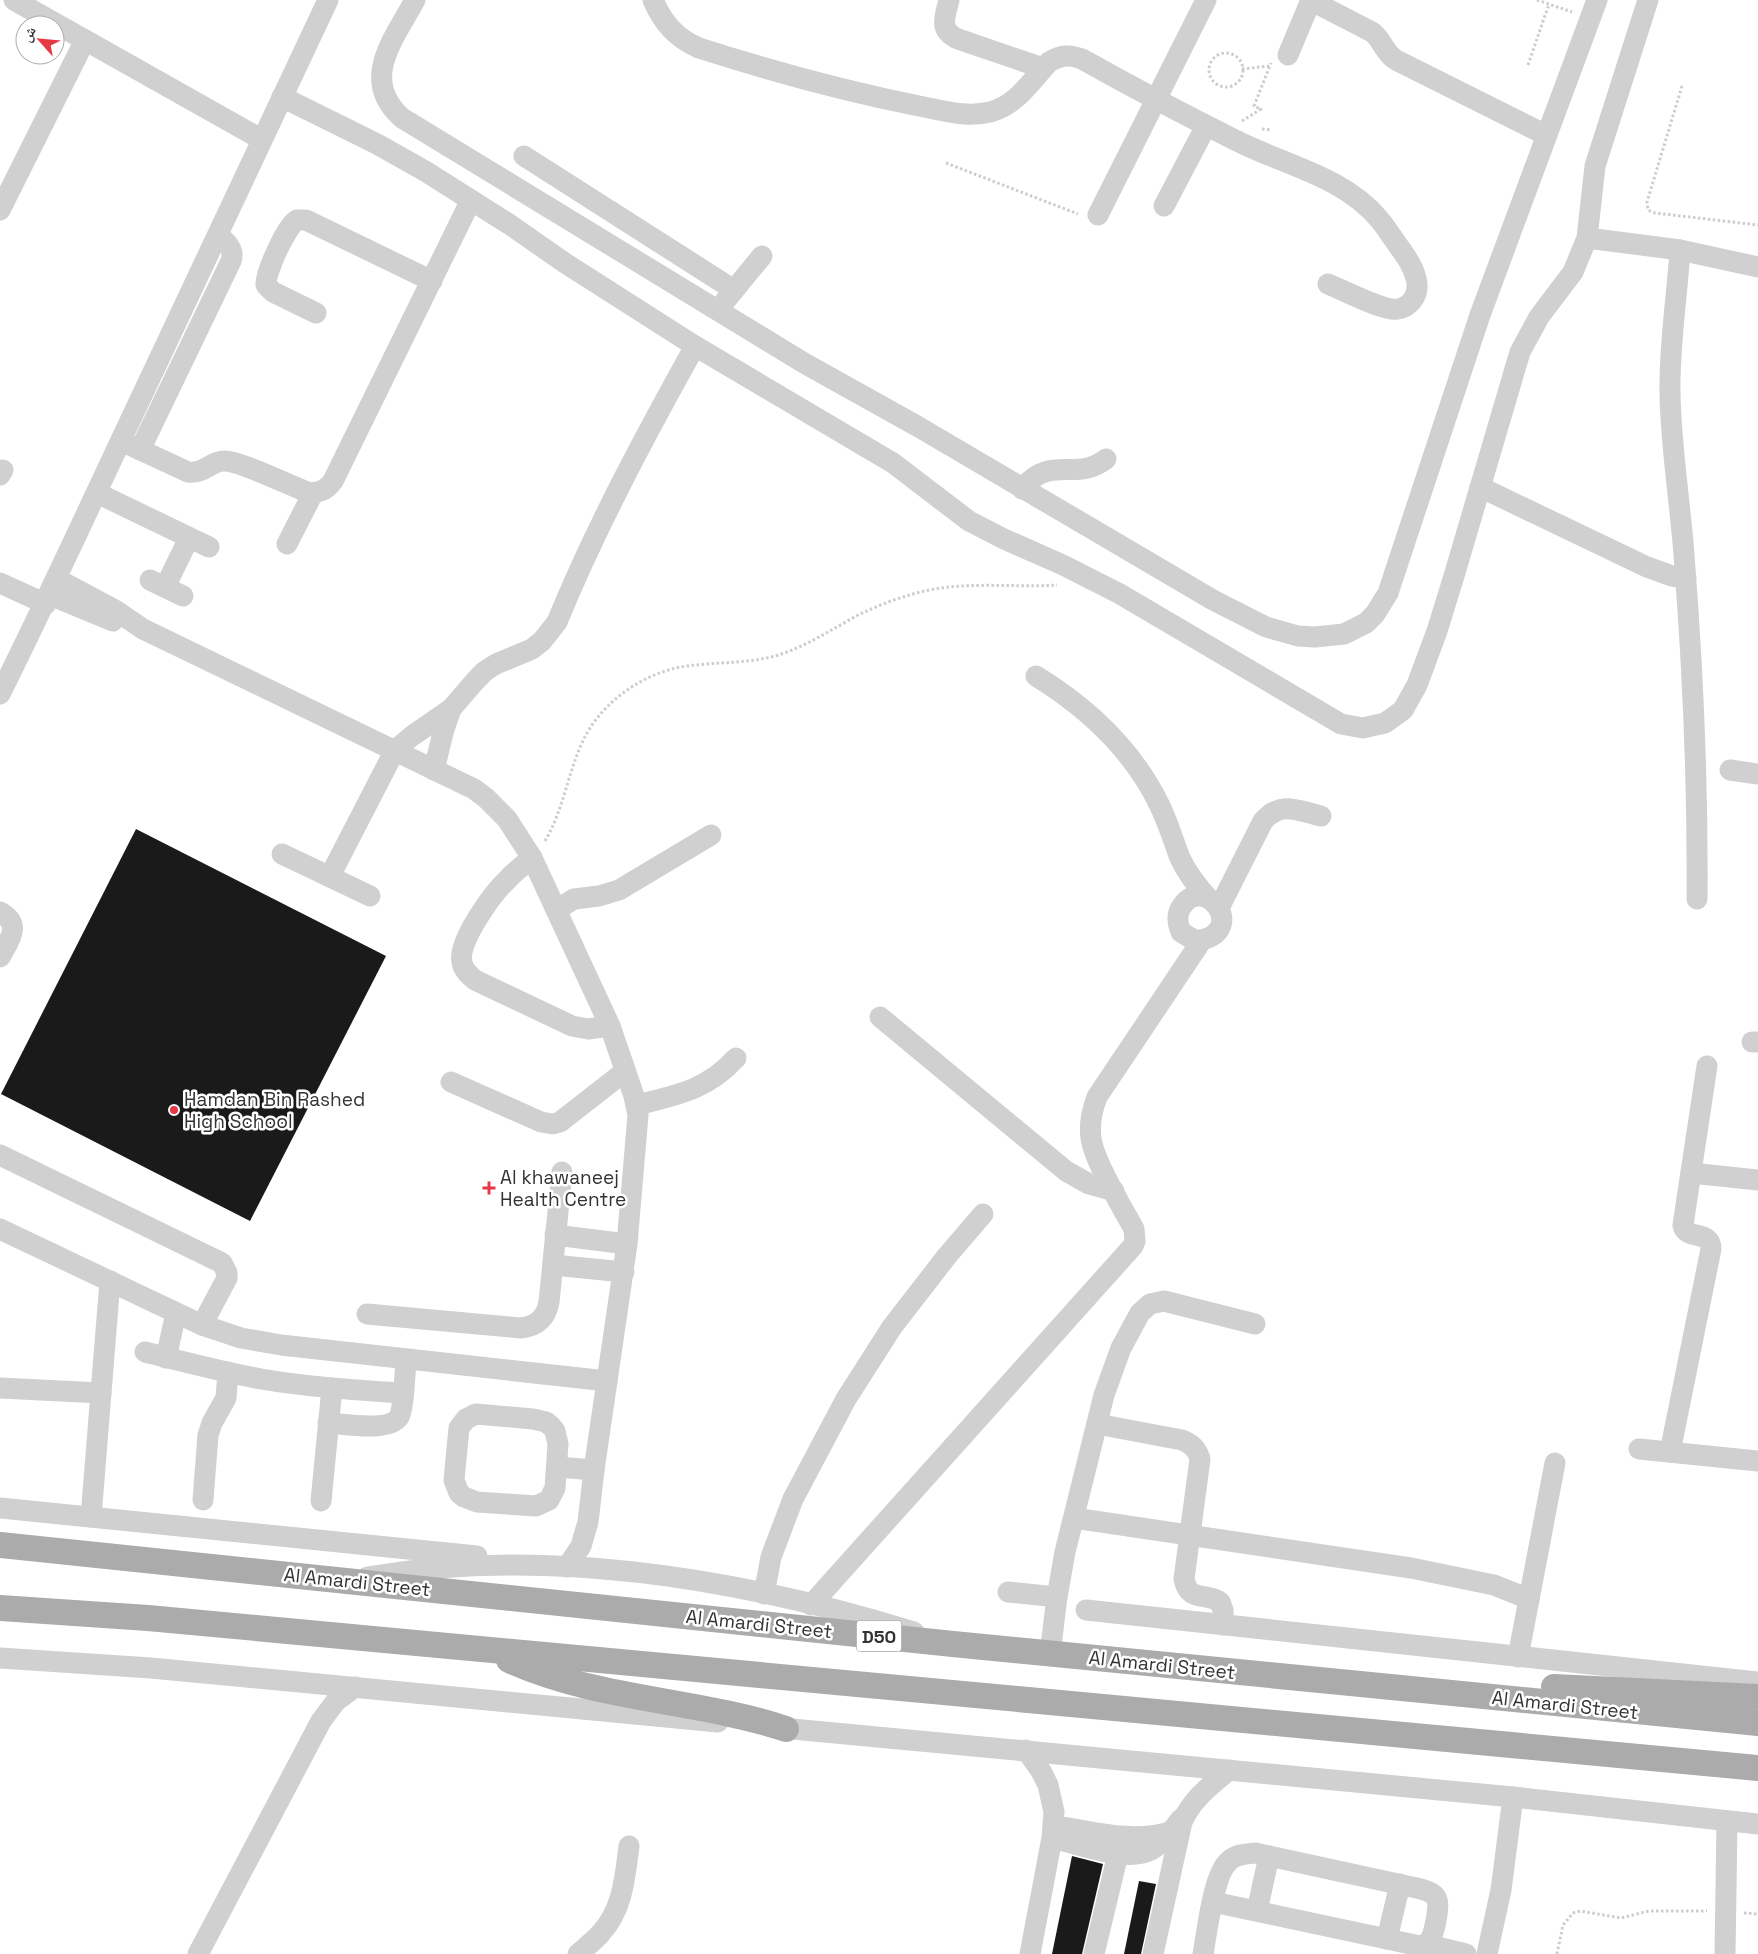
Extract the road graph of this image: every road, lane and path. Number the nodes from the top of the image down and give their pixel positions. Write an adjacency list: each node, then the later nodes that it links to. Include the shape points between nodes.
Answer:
1 (14, 0): 12 (street)
2 (328, 0): 19 (street)
3 (415, 0): 39 (street, via 382,64 382,85 395,112)
4 (653, 0): 16 (street, via 671,30 699,48 829,86 962,114 1002,108 1014,101)
5 (949, 0): 16 (street, via 944,24 953,36)
6 (1206, 0): 20 (street)
7 (1310, 0): 13 (street); 22 (street, via 1376,34 1388,54 1396,60)
8 (1537, 0): 10 (path)
9 (1648, 0): 32 (street, via 1597,158)
10 (1549, 4): 11 (path); 14 (path)
11 (1594, 9): 22 (street)
12 (84, 40): 23 (street); 28 (street)
13 (1288, 55): 15 (path, via 1276,50)
14 (1528, 65)
15 (1270, 66): 17 (path); 21 (path, via 1254,106 1261,109)
16 (1044, 68): 20 (street, via 1057,58 1073,56)
17 (1242, 68): 17 (path, via 1236,57 1224,54 1212,60 1209,72 1215,84 1227,87 1239,81)
18 (1682, 86): 30 (path, via 1647,202 1648,210)
19 (282, 97): 23 (street); 26 (street, via 377,144)
20 (1156, 100): 21 (street); 29 (street)
21 (1214, 130): 27 (street); 37 (street, via 1327,180 1363,204 1379,219 1406,256 1414,272 1417,289 1404,308 1389,309)
22 (1546, 135): 46 (street, via 1480,315 1388,593 1366,623 1344,634 1315,638 1266,627 1213,600)
23 (262, 139): 31 (street)
24 (524, 156): 38 (street)
25 (946, 164): 29 (path, via 1096,220)
26 (471, 200): 36 (street); 41 (street)
27 (1164, 206)
28 (0, 210)
29 (1098, 215)
30 (1758, 225)
31 (218, 235): 42 (street); 43 (street, via 230,247 233,257)
32 (1587, 238): 33 (street); 45 (street, via 1573,272 1539,317 1520,352)
33 (1680, 250): 35 (street); 52 (street, via 1670,345 1670,395)
34 (762, 256): 38 (street)
35 (1758, 267)
36 (432, 281): 40 (street, via 306,220 297,220 286,234 267,275 266,285 273,292); 48 (street, via 334,481 325,490)
37 (1328, 284)
38 (734, 290): 39 (street)
39 (717, 311): 46 (street)
40 (316, 313)
41 (695, 346): 53 (street, via 893,463 969,522); 59 (street, via 614,497 557,622 532,649 485,671)
42 (121, 441): 43 (street); 47 (street)
43 (140, 450): 48 (street, via 194,473 218,462 231,461)
44 (1106, 459): 46 (street, via 1085,469 1042,472)
45 (1480, 487): 52 (street, via 1647,567); 53 (street, via 1440,622 1417,685 1403,710 1374,727 1340,724)
46 (1022, 489)
47 (97, 493): 49 (street); 56 (street)
48 (313, 493): 50 (street)
49 (189, 538): 51 (street); 55 (street)
50 (287, 544)
51 (209, 547)
52 (1686, 578): 71 (street, via 1695,739)
53 (1092, 579): 67 (path, via 1062,585 981,585 915,593 861,614 813,641 775,656 694,665 656,674 621,694 583,738 558,815)
54 (0, 583): 56 (street)
55 (166, 587)
56 (51, 593): 58 (street); 60 (street, via 95,614 142,629)
57 (1036, 676): 68 (street, via 1085,710 1126,753 1158,803)
58 (0, 694)
59 (451, 709): 60 (street); 61 (street)
60 (395, 750): 61 (street); 69 (street)
61 (434, 770): 67 (street, via 486,798 507,820)
62 (1730, 770): 63 (street)
63 (1758, 774)
64 (1321, 816): 72 (street, via 1288,808 1268,816)
65 (711, 835): 73 (street, via 620,890 574,899)
66 (282, 854): 69 (street)
67 (532, 858): 73 (street); 79 (street, via 503,884 474,925 461,952 464,969 475,980 572,1026 588,1030)
68 (1180, 858): 72 (street, via 1197,886); 74 (street)
69 (330, 876): 70 (street)
70 (370, 896)
71 (1697, 899)
72 (1214, 903): 74 (street, via 1200,896 1184,902); 76 (street, via 1221,915 1219,929)
73 (556, 910): 79 (street)
74 (1179, 910): 76 (street, via 1177,917 1182,932 1194,940)
75 (0, 912): 77 (street, via 10,919 13,928)
76 (1202, 940): 89 (street, via 1097,1097 1092,1111 1091,1140)
77 (0, 957)
78 (880, 1017): 89 (street, via 1066,1171 1089,1184)
79 (610, 1026): 82 (street)
80 (736, 1058): 84 (street, via 702,1086)
81 (1707, 1066): 87 (street)
82 (624, 1072): 83 (street, via 566,1118 553,1124 541,1122); 84 (street)
83 (451, 1082)
84 (637, 1106): 93 (street)
85 (0, 1155): 100 (street, via 222,1263 227,1278)
86 (562, 1172): 92 (street)
87 (1691, 1173): 88 (street); 113 (street, via 1684,1228 1688,1233 1706,1238 1711,1249)
88 (1758, 1180)
89 (1114, 1191): 132 (street, via 1134,1229 1133,1246)
90 (982, 1214): 129 (street, via 892,1327 846,1399 793,1500 771,1557)
91 (0, 1228): 96 (street)
92 (555, 1235): 93 (street); 94 (street)
93 (627, 1244): 95 (street)
94 (553, 1264): 95 (street); 98 (street, via 547,1310 537,1324 529,1327)
95 (624, 1272): 105 (street)
96 (110, 1282): 97 (street); 108 (street)
97 (176, 1313): 100 (street); 102 (street)
98 (367, 1314)
99 (1255, 1324): 111 (street, via 1164,1301 1150,1304 1140,1313 1121,1348)
100 (202, 1325): 103 (street, via 261,1342)
101 (145, 1352): 102 (street)
102 (166, 1358): 104 (street)
103 (406, 1359): 105 (street); 109 (street)
104 (228, 1372): 107 (street); 118 (street, via 226,1398 208,1434)
105 (607, 1381): 117 (street)
106 (0, 1388): 108 (street)
107 (332, 1388): 109 (street); 110 (street)
108 (101, 1393): 121 (street)
109 (402, 1393): 110 (street, via 399,1416 391,1424)
110 (328, 1423): 119 (street)
111 (1097, 1424): 122 (street); 123 (street, via 1182,1440 1195,1448 1200,1459)
112 (1639, 1449): 113 (street)
113 (1670, 1452): 114 (street)
114 (1758, 1461)
115 (1554, 1462): 131 (street)
116 (557, 1467): 116 (street, via 558,1438 546,1422 476,1414 466,1419 460,1428 454,1480 459,1493 471,1500 543,1504 553,1494); 117 (street)
117 (594, 1470): 126 (street, via 585,1534)
118 (203, 1500)
119 (321, 1501)
120 (0, 1508): 121 (street)
121 (91, 1517): 125 (street, via 470,1555 495,1560)
122 (1074, 1518): 123 (street); 130 (street)
123 (1190, 1536): 131 (street, via 1452,1576 1494,1585); 135 (street, via 1185,1585 1194,1595 1220,1602)
124 (0, 1545): 127 (main road, Al Amardi Street / D50)
125 (506, 1566): 126 (street); 127 (street, via 425,1569)
126 (567, 1567): 129 (street, via 646,1573)
127 (345, 1581): 136 (main road, Al Amardi Street / D50)
128 (1008, 1592): 130 (street)
129 (764, 1594): 132 (street)
130 (1057, 1597): 138 (street)
131 (1529, 1599): 140 (street)
132 (811, 1605): 136 (street)
133 (0, 1608): 137 (main road, via 148,1618)
134 (1086, 1610): 135 (street)
135 (1223, 1625): 140 (street)
136 (953, 1644): 138 (main road, Al Amardi Street / D50)
137 (488, 1650): 148 (main road, via 558,1678 738,1714); 150 (main road)
138 (1050, 1654): 144 (main road, Al Amardi Street / D50)
139 (0, 1658): 141 (street)
140 (1518, 1658): 142 (street)
141 (299, 1682): 143 (street); 146 (street, via 316,1703)
142 (1758, 1682)
143 (355, 1688): 146 (street, via 336,1701); 148 (street)
144 (1469, 1695): 145 (main road, via 1553,1686); 147 (main road, Al Amardi Street / D50)
145 (1758, 1697)
146 (321, 1721): 168 (street)
147 (1758, 1724)
148 (786, 1729): 149 (street)
149 (1026, 1750): 151 (street); 156 (street, via 1048,1785 1052,1798)
150 (1758, 1768)
151 (1229, 1770): 152 (street); 153 (street, via 1198,1796)
152 (1513, 1798): 154 (street); 175 (street, via 1502,1881)
153 (1186, 1812): 157 (street); 172 (street)
154 (1727, 1821): 155 (street); 164 (street)
155 (1758, 1824)
156 (1053, 1832): 157 (street, via 1129,1838); 159 (street); 170 (street)
157 (1171, 1832): 159 (street, via 1152,1850 1135,1855)
158 (628, 1846): 169 (street, via 619,1904 601,1933)
159 (1118, 1854): 171 (street)
160 (1269, 1856): 161 (street); 162 (street, via 1241,1854 1229,1860 1221,1871); 163 (street)
161 (1400, 1884): 166 (street); 167 (street, via 1428,1891 1438,1900 1432,1936)
162 (1213, 1902): 163 (street); 173 (street)
163 (1257, 1911): 166 (street)
164 (1724, 1912): 165 (path); 176 (path, via 1648,1911 1621,1918 1580,1911 1573,1913 1563,1925); 177 (street)
165 (1758, 1914)
166 (1387, 1939): 167 (street, via 1420,1946)
167 (1425, 1944): 174 (street)
168 (198, 1954)
169 (578, 1954)
170 (1030, 1954)
171 (1094, 1954)
172 (1153, 1954)
173 (1203, 1954)
174 (1466, 1954)
175 (1487, 1954)
176 (1557, 1954)
177 (1725, 1954)

